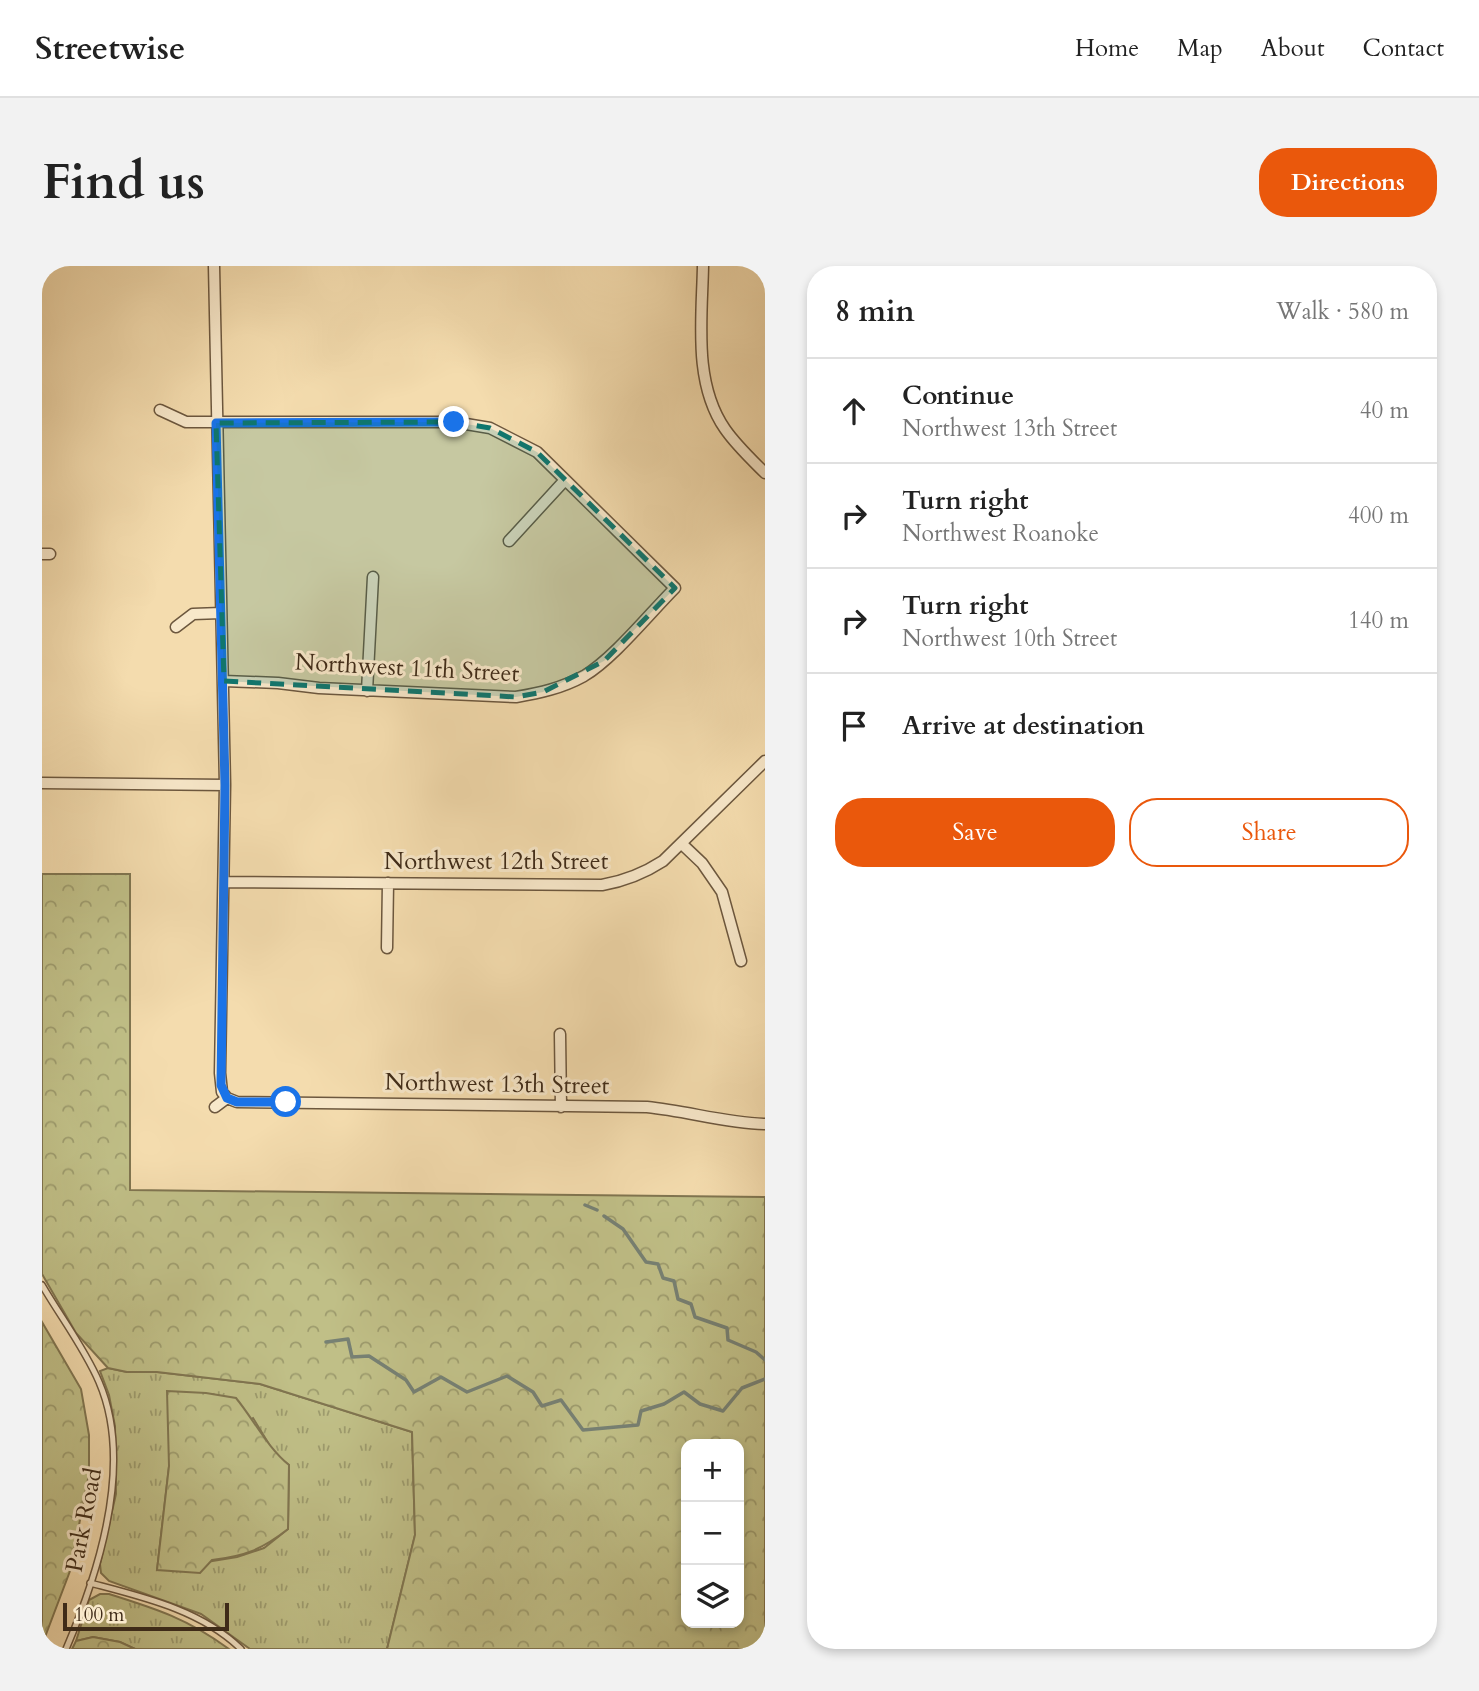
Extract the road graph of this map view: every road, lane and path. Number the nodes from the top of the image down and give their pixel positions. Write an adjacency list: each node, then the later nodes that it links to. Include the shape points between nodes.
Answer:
1 (214, 266): 4 (street)
2 (703, 266): 5 (street, via 702,358 708,394 724,428)
3 (160, 410): 4 (street, via 186,422)
4 (216, 423): 6 (street, via 472,423 537,452); 9 (street)
5 (765, 473)
6 (565, 480): 7 (street); 12 (street, Northwest 11th Street, via 674,588 604,661 566,685 516,697)
7 (509, 541)
8 (373, 576): 12 (street)
9 (221, 613): 10 (street, via 193,614); 11 (street)
10 (176, 626)
11 (224, 681): 12 (street, Northwest 11th Street); 15 (street)
12 (368, 691)
13 (765, 761): 16 (street, Northwest 12th Street)
14 (42, 783): 15 (street)
15 (225, 785): 17 (street)
16 (682, 844): 18 (street, Northwest 12th Street, via 645,872 624,881); 20 (street, via 722,892)
17 (224, 882): 18 (street, Northwest 12th Street); 22 (street, via 220,1073)
18 (388, 883): 19 (street)
19 (387, 948)
20 (741, 961)
21 (560, 1034): 24 (street)
22 (227, 1098): 23 (street); 24 (street, Northwest 13th Street, via 237,1102)
23 (215, 1107)
24 (561, 1107): 25 (street, Northwest 13th Street, via 647,1107)
25 (765, 1124)
26 (42, 1285): 27 (lane, Park Road, via 98,1380 114,1439 114,1478)
27 (90, 1583): 28 (lane, Park Road); 29 (lane, via 194,1616)
28 (66, 1649)
29 (241, 1649)

